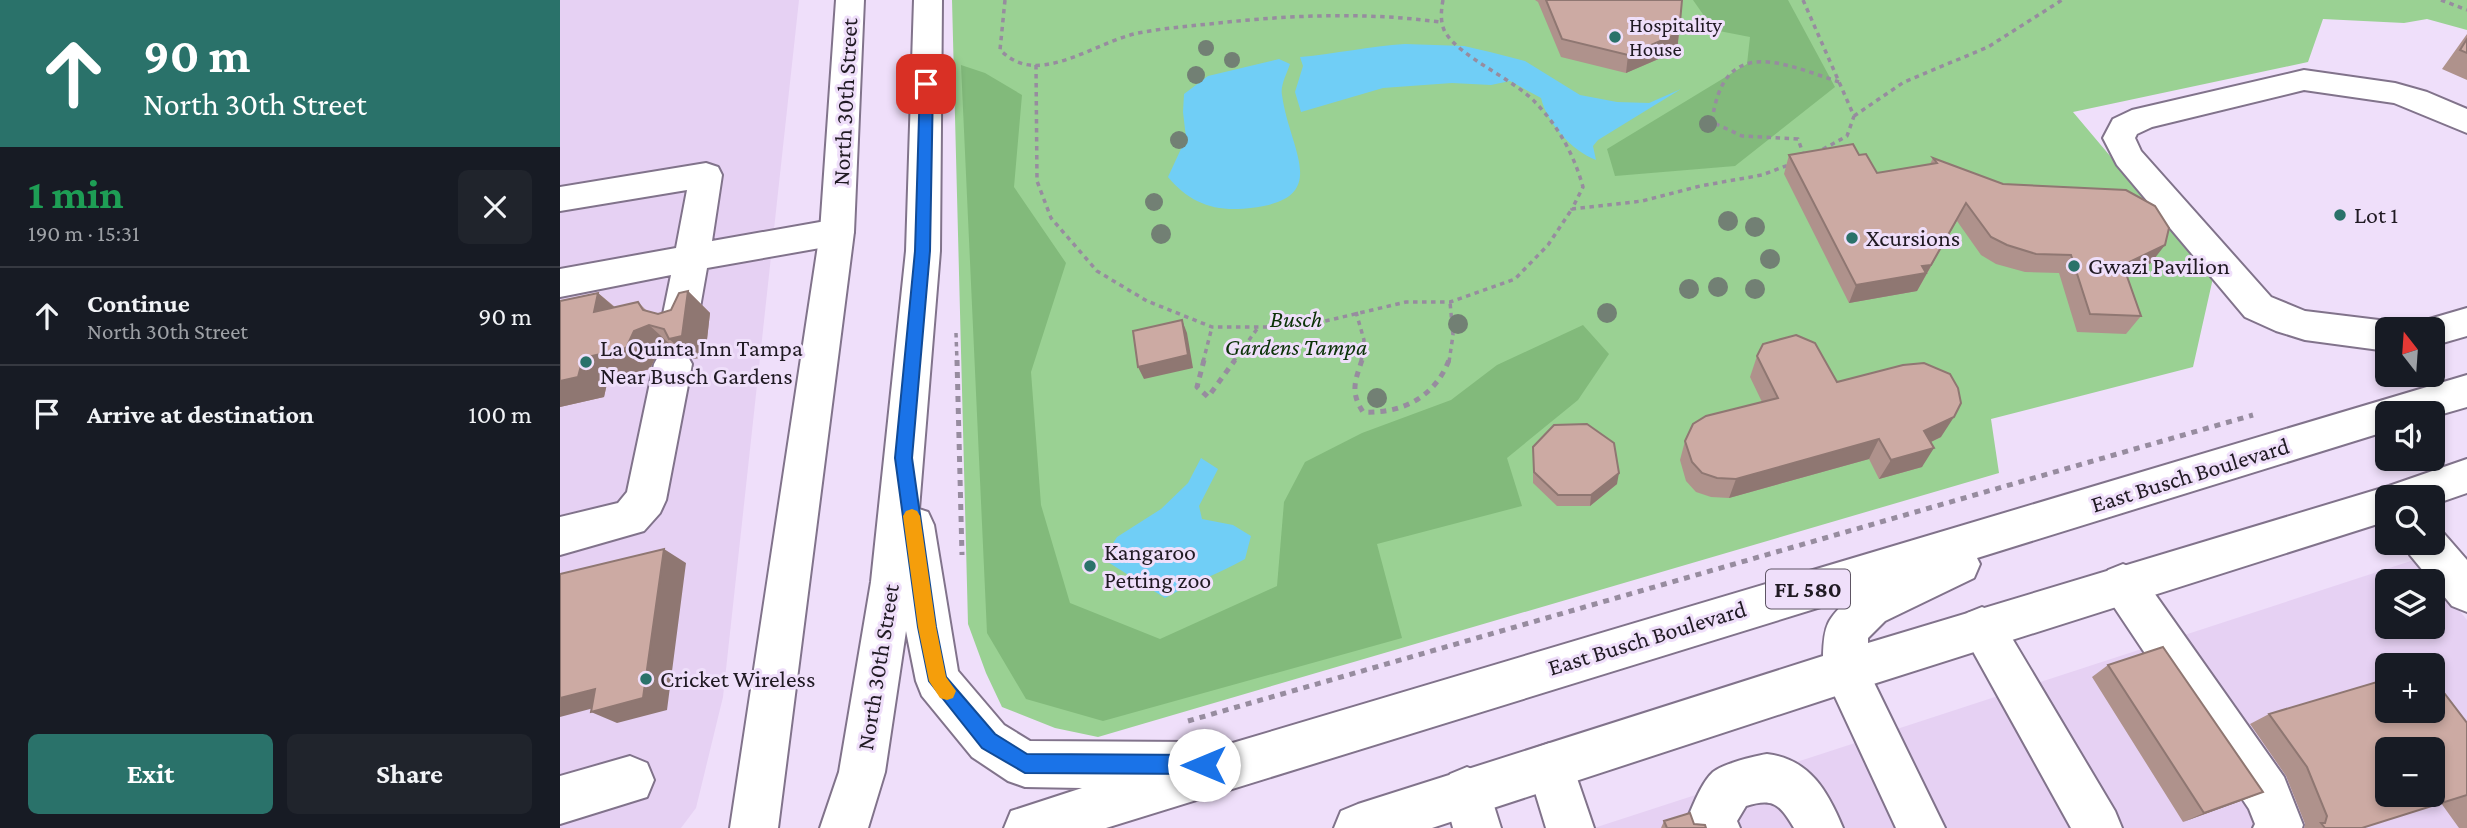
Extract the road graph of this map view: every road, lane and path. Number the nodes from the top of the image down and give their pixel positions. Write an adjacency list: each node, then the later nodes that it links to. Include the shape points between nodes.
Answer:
1 (850, 0): 17 (main road, North 30th Street)
2 (928, 0): 34 (main road, North 30th Street, via 923,251)
3 (1005, 0): 10 (path, via 1000,50 1015,63)
4 (1443, 0): 9 (path)
5 (1802, 0): 11 (path)
6 (2062, 0): 12 (path, via 1987,47 1904,82)
7 (2441, 0): 8 (path)
8 (2467, 10)
9 (1440, 22): 10 (path, via 1406,16 1260,18 1149,31); 16 (path, via 1451,40 1513,82 1547,116 1571,150 1583,187)
10 (1036, 65): 25 (path, via 1037,181 1051,218 1097,271 1147,301)
11 (1839, 82): 12 (path); 14 (path, via 1781,62 1753,60 1735,69 1714,98 1712,122 1724,132 1751,139 1798,139)
12 (1854, 116): 14 (path, via 1847,136)
13 (2467, 122): 28 (main road, via 2395,93 2304,80 2143,118 2124,127 2119,138 2128,157 2258,307 2280,320 2315,330)
14 (1805, 158): 16 (path, via 1762,175 1642,201)
15 (560, 199): 18 (main road, via 706,174)
16 (1572, 209): 20 (path, via 1548,245 1515,279)
17 (837, 232): 18 (main road); 52 (main road, North 30th Street)
18 (692, 258): 19 (main road); 22 (main road)
19 (560, 283)
20 (1450, 302): 21 (path, via 1406,302); 21 (path, via 1454,341 1441,381 1420,400 1376,414 1363,412 1355,401 1352,383 1364,350)
21 (1356, 312): 27 (path, via 1300,327)
22 (680, 320)
23 (956, 321): 41 (path)
24 (2467, 322): 26 (main road)
25 (1212, 327): 27 (path); 27 (path, via 1197,387 1209,397)
26 (2445, 328)
27 (1257, 329)
28 (2375, 335)
29 (673, 364): 39 (main road, via 646,500 630,518)
30 (2467, 391): 31 (main road)
31 (2434, 401)
32 (2260, 413): 46 (path)
33 (2375, 419): 35 (main road, East Busch Boulevard / FL 580)
34 (904, 458): 47 (main road, via 938,681 988,741 1025,764); 53 (main road, North 30th Street, via 892,582 862,772)
35 (2203, 471): 45 (main road, via 1945,569 1870,607 1846,630); 47 (main road, East Busch Boulevard / FL 580)
36 (2467, 477): 37 (main road)
37 (2442, 485)
38 (2375, 507): 42 (main road)
39 (560, 536)
40 (2436, 555): 43 (main road)
41 (962, 559)
42 (2123, 584): 44 (main road); 61 (main road, via 2260,784)
43 (2467, 592)
44 (1982, 628): 45 (main road); 60 (main road)
45 (1845, 671): 48 (main road); 59 (main road)
46 (1178, 724)
47 (1230, 765): 54 (main road, East Busch Boulevard / FL 580)
48 (1550, 766): 51 (main road); 56 (main road)
49 (630, 780): 50 (main road)
50 (560, 800)
51 (1472, 809): 55 (main road)
52 (754, 828)
53 (844, 828)
54 (1028, 828)
55 (1358, 828)
56 (1570, 828)
57 (1716, 828): 58 (main road, via 1712,817 1730,789 1768,777 1792,787)
58 (1819, 828)
59 (1921, 828)
60 (2098, 828)
61 (2277, 828)

